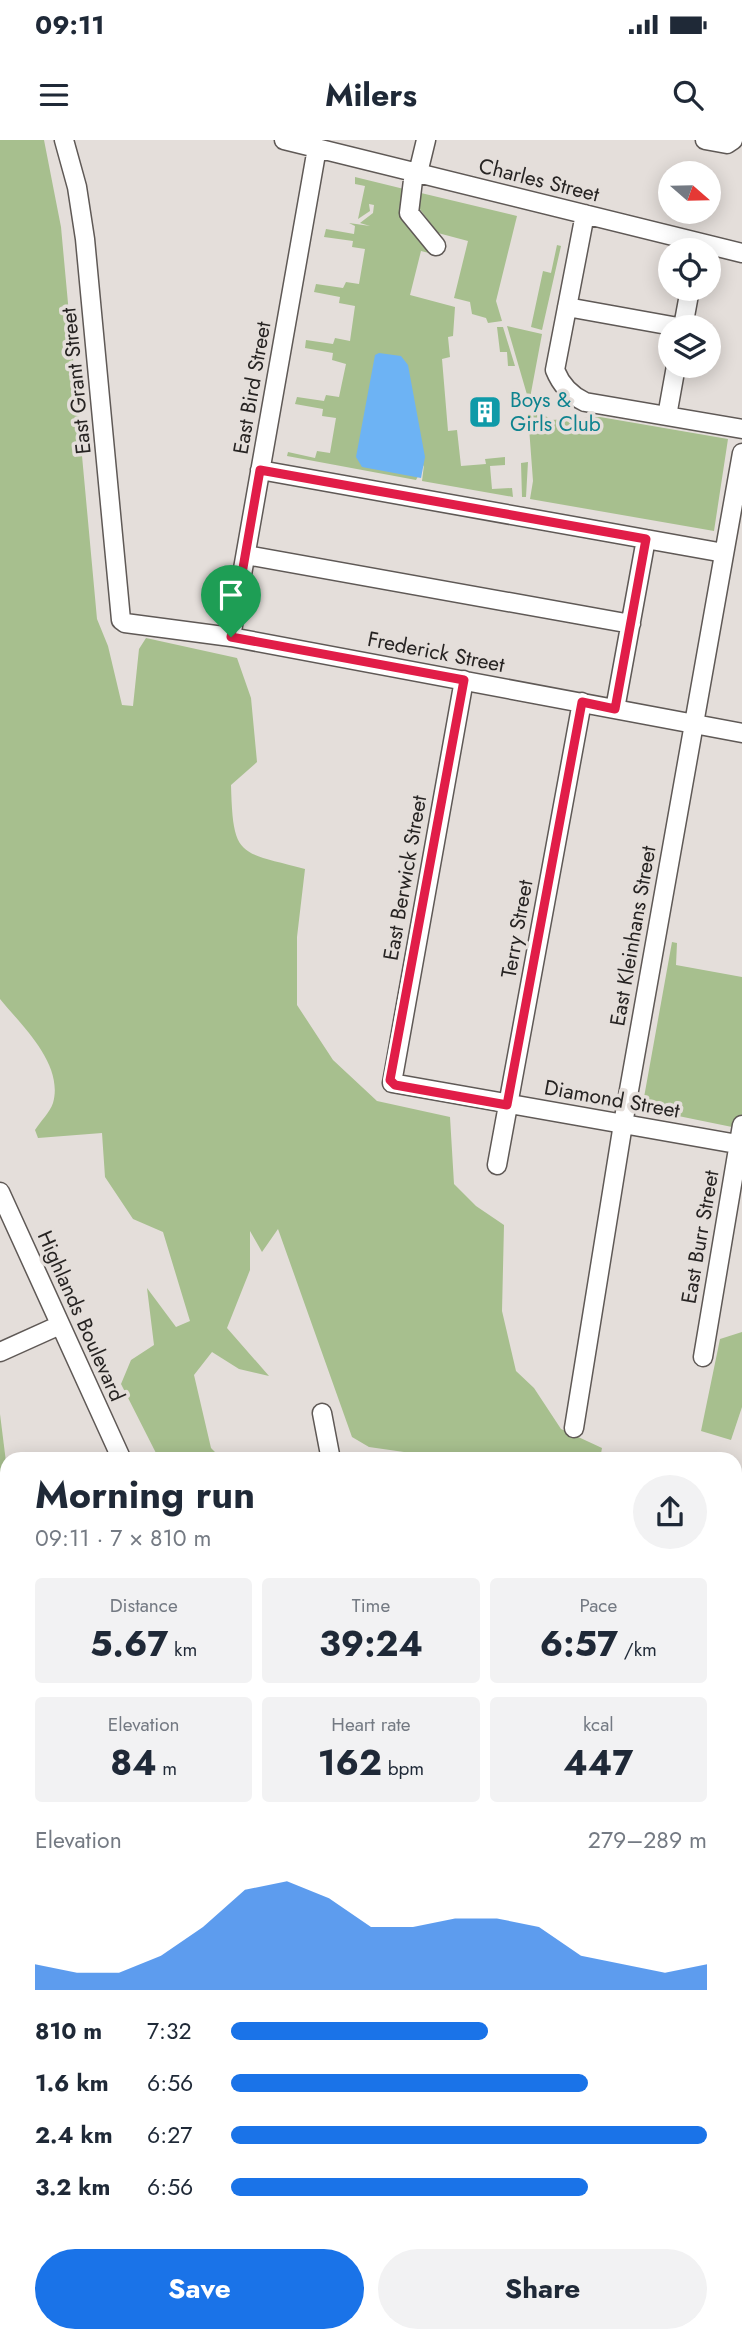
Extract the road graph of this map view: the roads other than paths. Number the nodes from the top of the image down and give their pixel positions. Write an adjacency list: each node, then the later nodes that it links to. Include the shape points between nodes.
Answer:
1 (64, 140): 23 (street, East Grant Street, via 85,239)
2 (285, 140): 6 (street, Charles Street)
3 (426, 140): 7 (street)
4 (705, 140): 5 (street, via 727,144)
5 (733, 140)
6 (317, 148): 7 (street, Charles Street); 19 (street, East Bird Street)
7 (416, 173): 8 (street, Charles Street); 10 (street, via 410,217)
8 (585, 214): 9 (street, Charles Street); 13 (street)
9 (669, 238)
10 (436, 246)
11 (721, 250): 12 (street, Charles Street)
12 (742, 253)
13 (567, 307): 14 (street); 16 (street, via 555,370 572,396)
14 (658, 323)
15 (674, 378): 16 (street)
16 (667, 416): 17 (street)
17 (742, 429)
18 (742, 453): 21 (street, East Kleinhans Street)
19 (260, 470): 20 (street); 22 (street, East Bird Street)
20 (646, 539): 21 (street); 24 (street)
21 (724, 552): 29 (street, East Kleinhans Street)
22 (246, 555): 24 (street); 25 (street, East Bird Street)
23 (121, 620): 25 (street, Frederick Street)
24 (631, 624): 28 (street)
25 (231, 637): 26 (street, Frederick Street)
26 (464, 680): 27 (street, Frederick Street); 31 (street, East Berwick Street)
27 (582, 702): 28 (street, Frederick Street); 32 (street, Terry Street)
28 (615, 709): 29 (street, Frederick Street)
29 (693, 725): 30 (street, Frederick Street); 33 (street, East Kleinhans Street)
30 (742, 733)
31 (392, 1083): 32 (street, Diamond Street)
32 (507, 1105): 33 (street, Diamond Street); 36 (street, Terry Street)
33 (623, 1124): 35 (street, Diamond Street); 42 (street, East Kleinhans Street)
34 (742, 1125): 35 (street, East Burr Street)
35 (740, 1145): 40 (street, East Burr Street)
36 (497, 1165)
37 (0, 1192): 38 (street, Highlands Boulevard)
38 (60, 1325): 39 (street); 43 (street, Highlands Boulevard)
39 (0, 1352)
40 (703, 1357)
41 (321, 1413): 44 (street)
42 (574, 1428)
43 (118, 1452)
44 (329, 1452)

